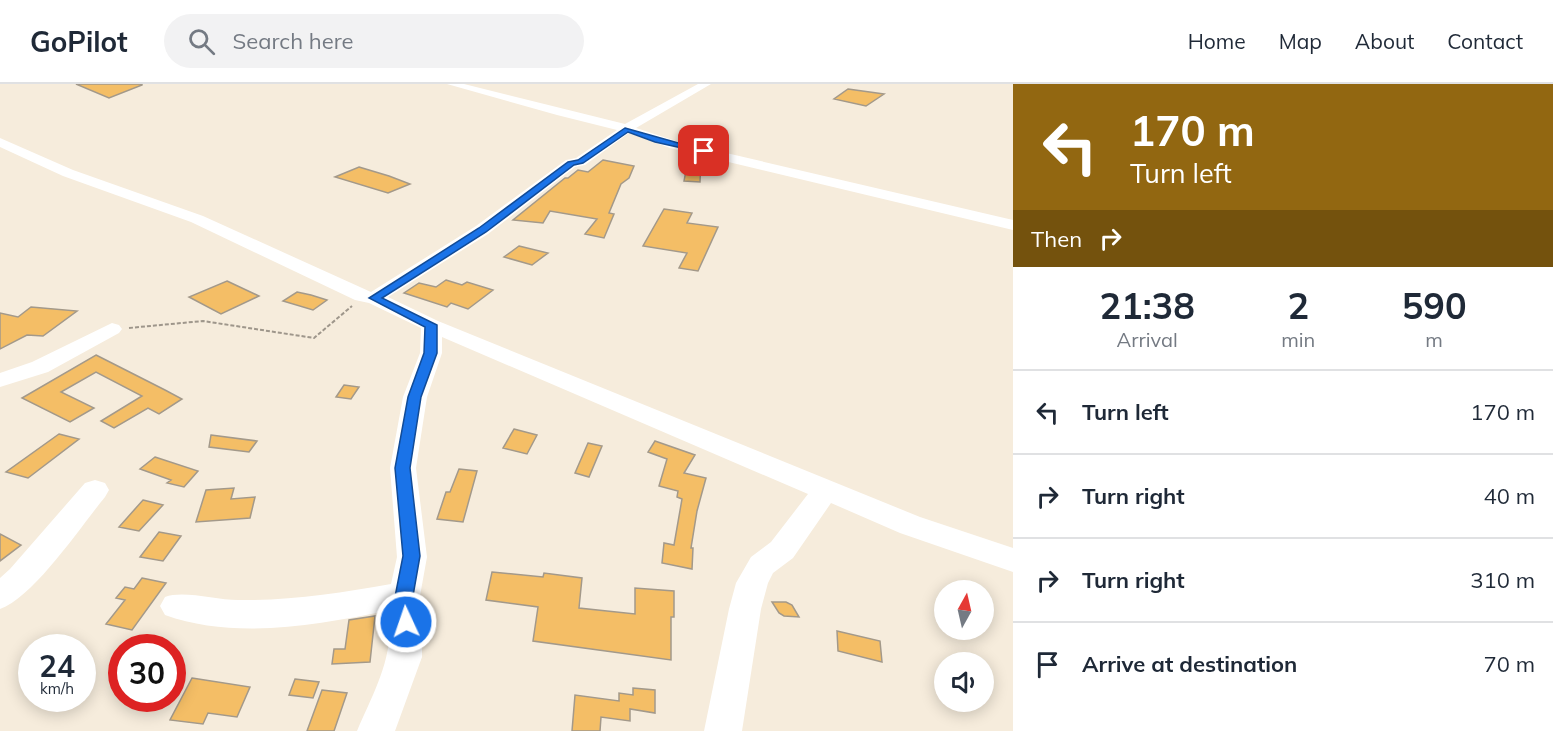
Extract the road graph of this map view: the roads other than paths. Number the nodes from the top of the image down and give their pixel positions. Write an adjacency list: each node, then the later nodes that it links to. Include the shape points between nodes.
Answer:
1 (452, 84): 3 (street)
2 (706, 84): 3 (street)
3 (627, 129): 5 (street, via 675,145); 6 (street, via 580,162 571,163 482,230)
4 (0, 142): 6 (street, via 68,173 197,219)
5 (1013, 225)
6 (368, 297): 7 (street)
7 (431, 325): 11 (street); 13 (street, via 431,353 415,397 403,468 412,556)
8 (112, 330): 9 (street, via 40,367)
9 (0, 380)
10 (95, 490): 14 (street, via 21,578)
11 (826, 490): 12 (street, via 910,525); 17 (street, via 782,550 762,565 752,583)
12 (1013, 560)
13 (404, 595): 15 (street, via 274,612 213,613); 16 (street, via 405,657)
14 (0, 596)
15 (176, 606)
16 (375, 731)
17 (723, 731)

